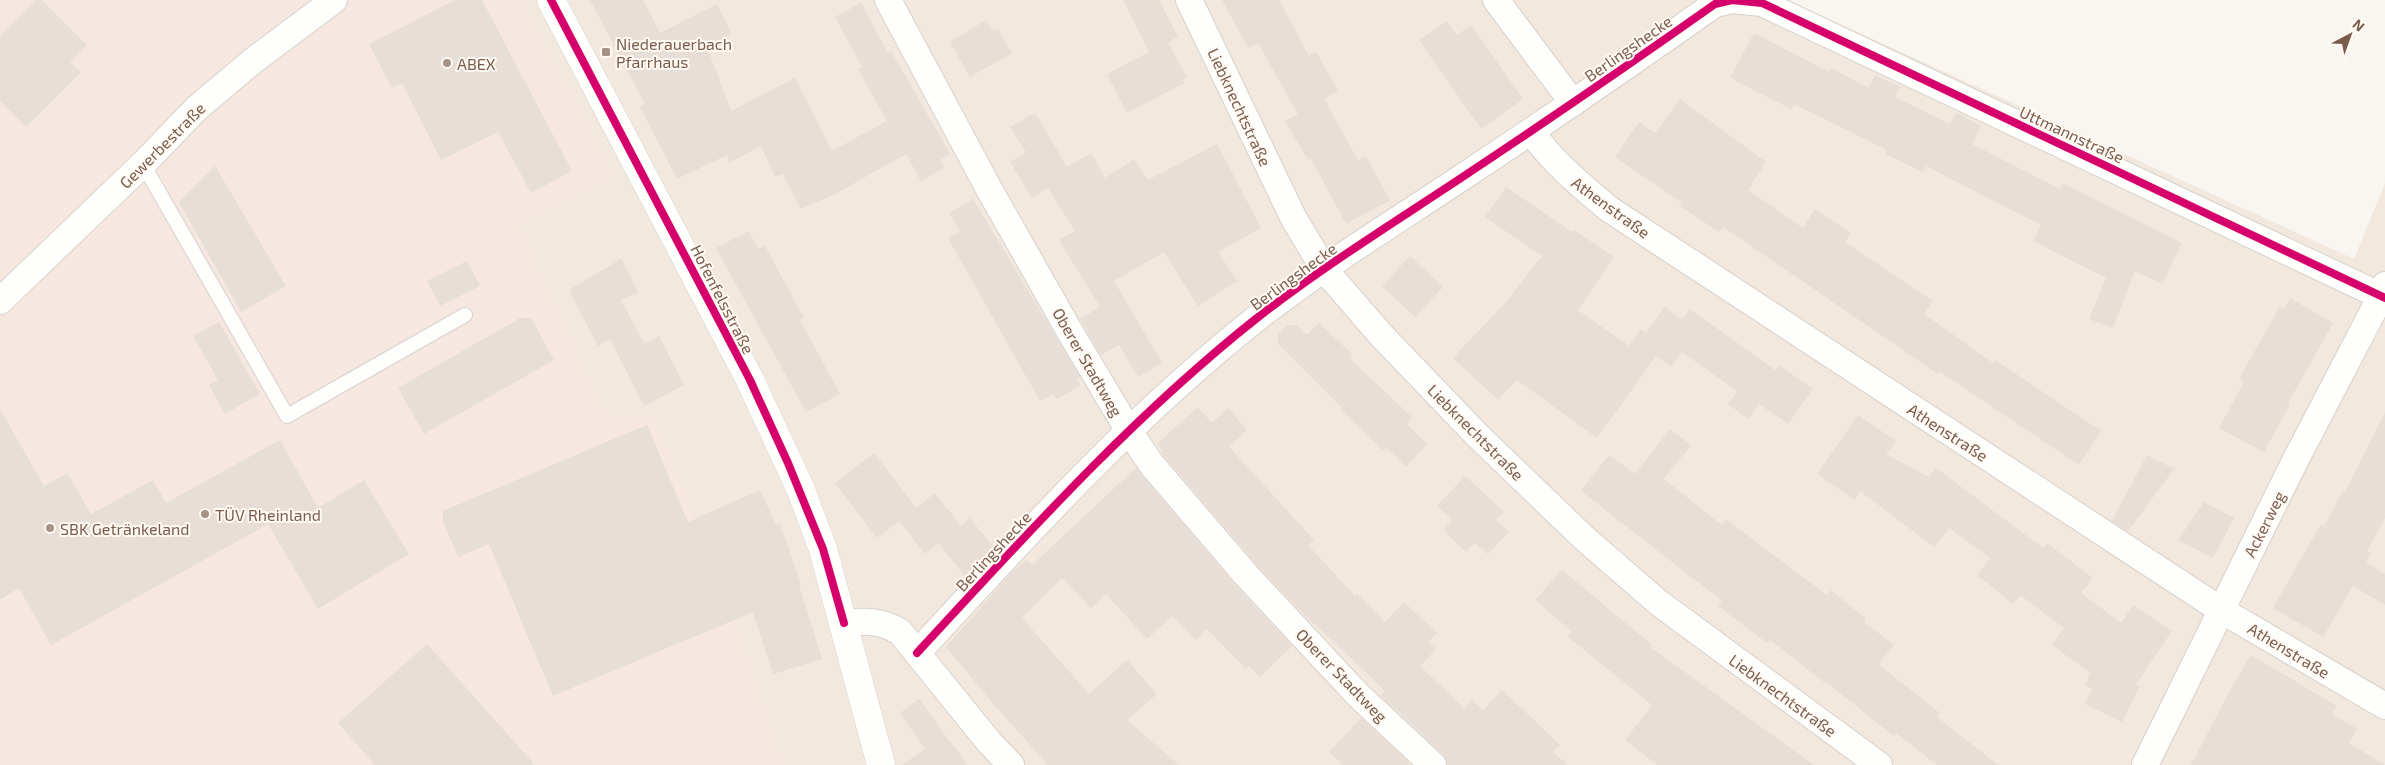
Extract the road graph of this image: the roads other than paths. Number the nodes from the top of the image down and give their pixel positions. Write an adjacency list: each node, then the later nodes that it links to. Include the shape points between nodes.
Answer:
1 (334, 0): 9 (street, Gewerbestraße, via 197,108)
2 (550, 0): 16 (main road, Hofenfelsstraße, via 750,380 801,490 823,549)
3 (888, 0): 14 (street, Oberer Stadtweg, via 989,189)
4 (1188, 0): 10 (street, Liebknechtstraße, via 1270,171)
5 (1496, 0): 7 (street)
6 (1745, 0): 7 (street, Berlingshecke, via 1715,4); 11 (street, Uttmannstraße, via 1762,3)
7 (1573, 103): 8 (street, Berlingshecke)
8 (1531, 132): 10 (street, Berlingshecke); 15 (street, Athenstraße, via 1570,177 1609,209)
9 (143, 164): 12 (street, Gewerbestraße); 13 (lane, via 287,416)
10 (1324, 269): 14 (street, Berlingshecke, via 1223,346); 22 (street, Liebknechtstraße, via 1413,369 1584,538 1659,602)
11 (2384, 293): 15 (street, Ackerweg)
12 (0, 301)
13 (465, 315)
14 (1129, 431): 17 (street, Berlingshecke, via 1061,498); 21 (street, Oberer Stadtweg, via 1152,465 1247,576 1359,696)
15 (2220, 610): 18 (street, Athenstraße); 23 (street, Ackerweg)
16 (844, 623): 17 (street, via 870,620 888,624 900,632); 19 (main road, Hofenfelsstraße)
17 (917, 653): 20 (street, via 988,742)
18 (2385, 706)
19 (881, 765)
20 (1011, 765)
21 (1433, 765)
22 (1879, 765)
23 (2145, 765)

